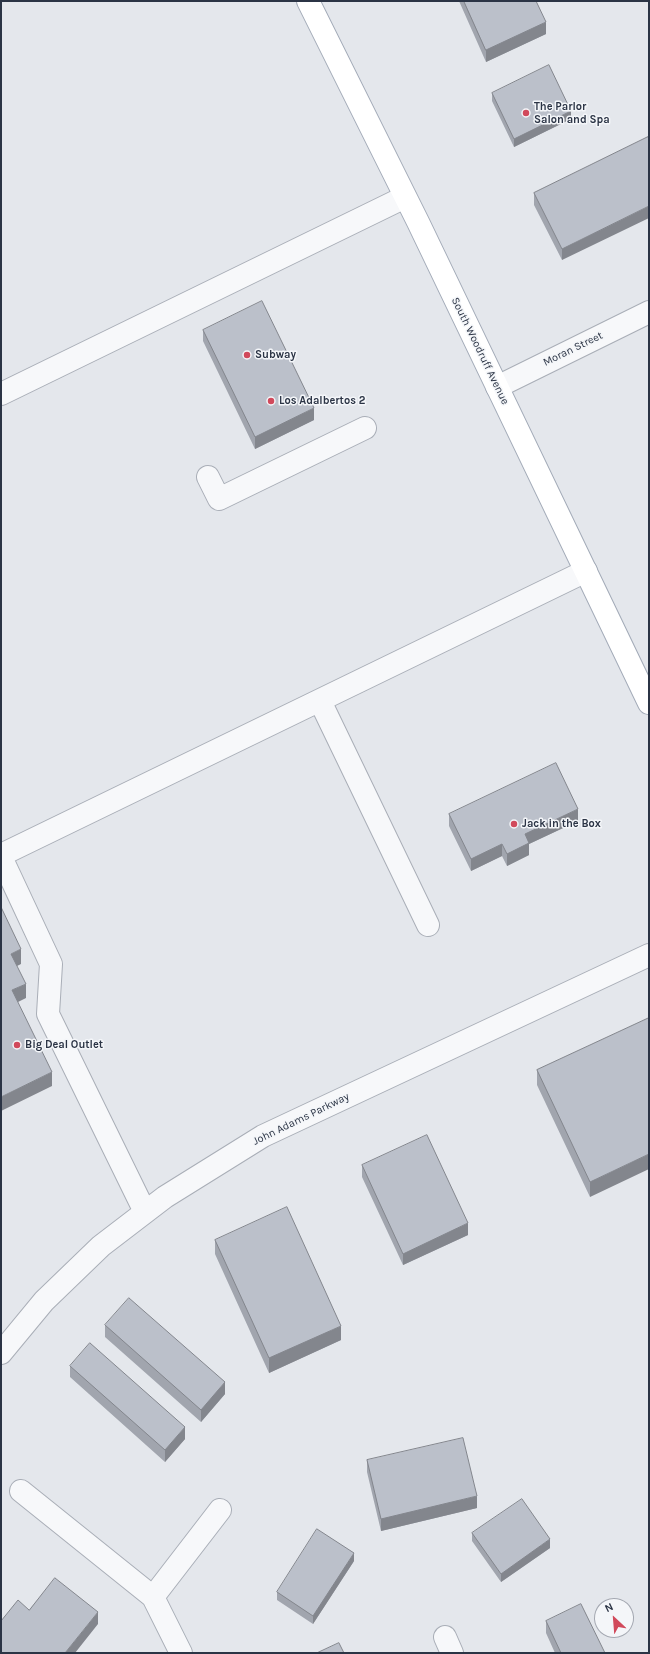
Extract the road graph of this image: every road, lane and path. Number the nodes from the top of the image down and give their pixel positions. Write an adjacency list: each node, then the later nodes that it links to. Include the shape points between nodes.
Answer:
1 (308, 1): 2 (main road, South Woodruff Avenue)
2 (405, 197): 4 (main road, South Woodruff Avenue); 5 (street)
3 (649, 312): 4 (street, Moran Street)
4 (497, 387): 8 (main road, South Woodruff Avenue)
5 (1, 394)
6 (365, 428): 7 (street, via 219,499)
7 (208, 477)
8 (586, 571): 9 (street); 10 (main road, South Woodruff Avenue)
9 (320, 701): 11 (street); 12 (street)
10 (649, 703)
11 (1, 856): 14 (street, via 51,964 48,1014)
12 (428, 924)
13 (649, 955): 14 (street, John Adams Parkway, via 262,1136 165,1197)
14 (146, 1212): 15 (street, John Adams Parkway, via 101,1246 44,1301)
15 (1, 1353)
16 (21, 1491): 18 (street)
17 (220, 1510): 18 (street)
18 (153, 1597): 19 (street)
19 (181, 1653)

